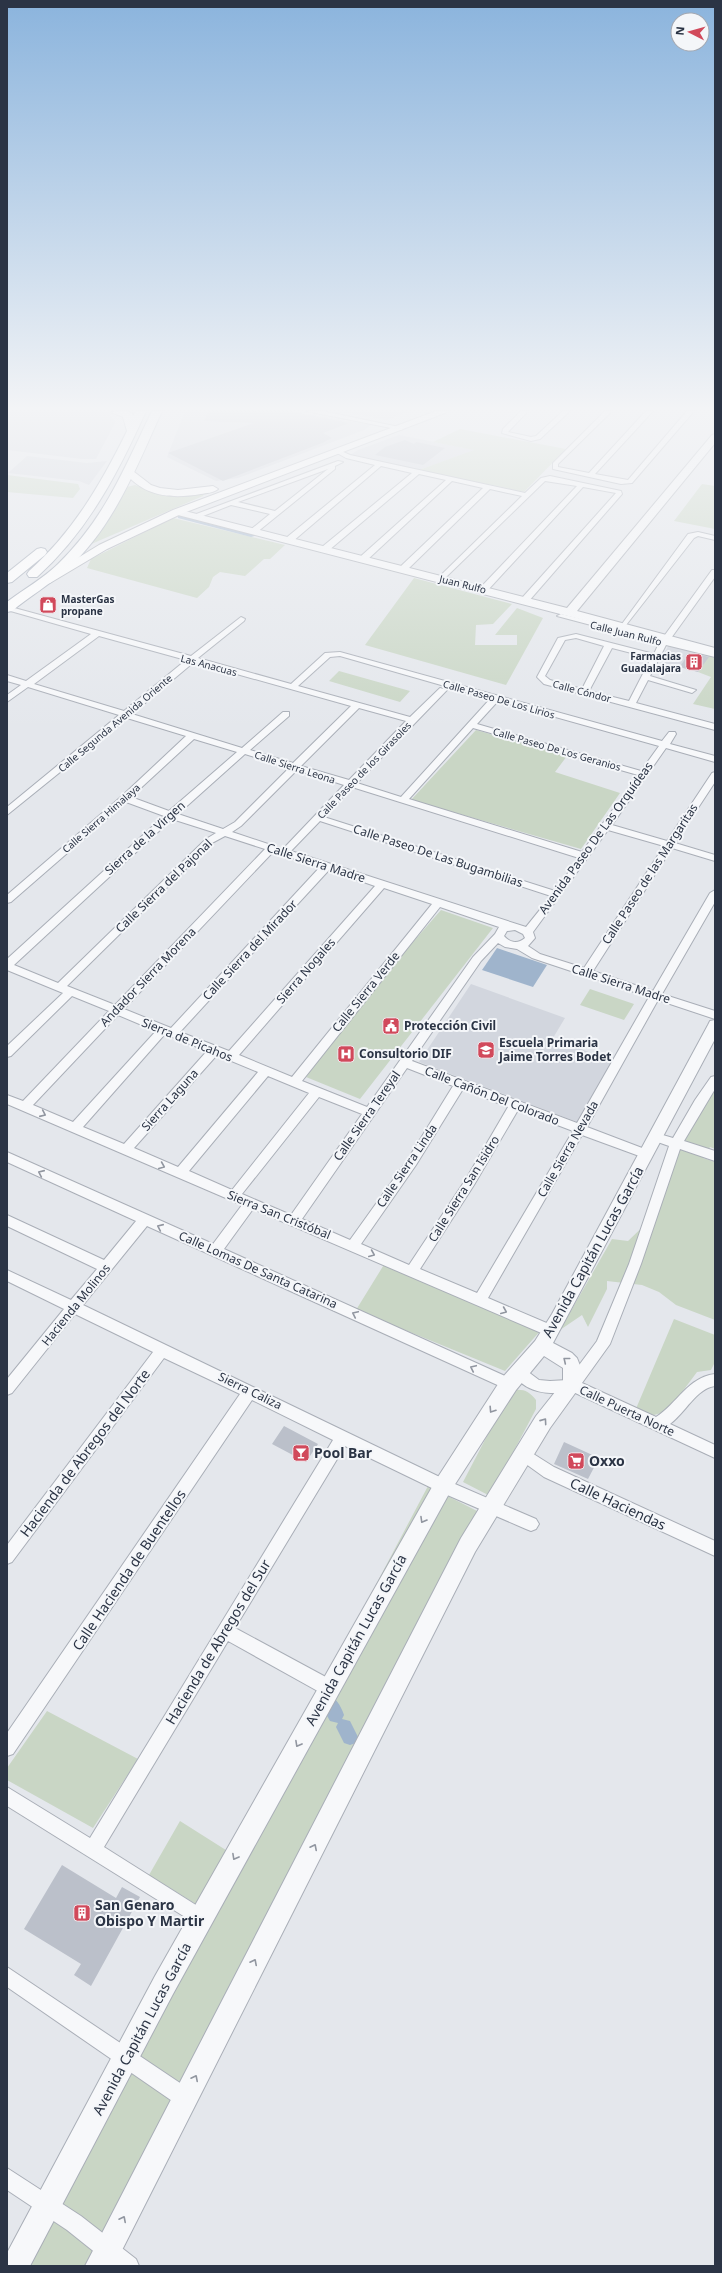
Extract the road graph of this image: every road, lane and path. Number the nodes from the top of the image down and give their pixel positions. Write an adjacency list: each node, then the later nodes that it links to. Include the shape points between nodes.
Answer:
1 (71, 517): 15 (main road)
2 (86, 517): 21 (main road)
3 (104, 517): 26 (main road, via 62,567)
4 (166, 517): 26 (main road, via 108,544)
5 (199, 517): 16 (street, Juan Rulfo)
6 (271, 517): 16 (street)
7 (316, 517): 18 (street)
8 (363, 517): 19 (street)
9 (409, 517): 20 (street)
10 (457, 517): 22 (street)
11 (504, 517): 24 (street)
12 (551, 517): 27 (street)
13 (599, 517): 29 (street)
14 (650, 517): 31 (street)
15 (69, 521): 21 (main road); 25 (main road, via 43,550)
16 (253, 531): 18 (street, Juan Rulfo)
17 (715, 538): 33 (street, via 698,534 691,536)
18 (289, 540): 19 (street, Juan Rulfo)
19 (325, 549): 20 (street, Juan Rulfo)
20 (363, 559): 22 (street, Juan Rulfo)
21 (47, 562): 28 (main road)
22 (403, 569): 24 (street, Juan Rulfo)
23 (715, 572): 35 (street)
24 (442, 578): 27 (street, Juan Rulfo)
25 (7, 579)
26 (42, 583): 30 (main road)
27 (484, 589): 29 (street, Juan Rulfo)
28 (7, 593)
29 (525, 600): 31 (street, Juan Rulfo)
30 (7, 608): 34 (street, Las Anacuas)
31 (570, 612): 33 (street, Calle Juan Rulfo); 35 (street, Calle Juan Rulfo)
32 (241, 619): 40 (street, Calle Segunda Avenida Oriente)
33 (623, 625): 35 (street, Calle Juan Rulfo)
34 (99, 632): 40 (street, Las Anacuas); 43 (street)
35 (661, 637): 37 (street, Calle Juan Rulfo); 38 (street); 39 (street)
36 (609, 644): 38 (street, Calle Cóndor); 47 (street); 47 (street, Calle Cóndor, via 576,636 564,637 541,674 547,682)
37 (714, 649)
38 (642, 653): 39 (street, Calle Cóndor)
39 (656, 657): 41 (street)
40 (192, 660): 44 (street, Las Anacuas); 52 (street, Calle Segunda Avenida Oriente)
41 (645, 677): 46 (street); 51 (street)
42 (7, 678): 43 (street, Calle Sierra Leona)
43 (28, 684): 48 (street); 52 (street, Calle Sierra Leona)
44 (292, 687): 49 (street, Calle Paseo De Los Lirios, via 328,655 335,654); 50 (street, Las Anacuas)
45 (444, 690): 54 (street, Calle Paseo de los Girasoles)
46 (692, 690)
47 (584, 692): 51 (street, Calle Cóndor)
48 (7, 699)
49 (495, 699): 55 (street); 59 (street, Calle Paseo De Los Lirios)
50 (358, 704): 54 (street, Las Anacuas); 62 (street, Calle Sierra del Pajonal)
51 (631, 705): 56 (street, Calle Cóndor)
52 (125, 713): 57 (street, Calle Sierra Leona); 68 (street, Calle Segunda Avenida Oriente)
53 (286, 714): 60 (street, Sierra de la Virgen)
54 (412, 720): 65 (street, Calle Paseo de los Girasoles)
55 (471, 725): 63 (street, Calle Paseo De Los Geranios); 67 (street)
56 (715, 727)
57 (193, 734): 60 (street, Calle Sierra Leona); 66 (street, Calle Sierra Himalaya)
58 (672, 734): 59 (street, Avenida Paseo De Las Orquídeas)
59 (664, 745): 61 (street); 63 (street, Avenida Paseo De Las Orquídeas)
60 (244, 750): 62 (street, Calle Sierra Leona); 69 (street, Sierra de la Virgen)
61 (715, 759)
62 (297, 767): 65 (street, Calle Sierra Leona); 72 (street, Calle Sierra del Pajonal, via 238,824)
63 (643, 774): 71 (street, Avenida Paseo De Las Orquídeas)
64 (715, 775): 73 (street, Calle Paseo de las Margaritas)
65 (350, 784): 67 (street, Calle Sierra Leona); 70 (street, Calle Paseo de los Girasoles)
66 (125, 798): 69 (street, Calle Sierra Madre); 82 (street, Calle Sierra Himalaya)
67 (403, 800): 76 (street, Calle Sierra Leona)
68 (7, 812)
69 (171, 815): 72 (street, Calle Sierra Madre); 88 (street, Sierra de la Virgen)
70 (318, 818): 75 (street, Calle Paseo de los Girasoles); 81 (street, Calle Paseo De Las Bugambilias)
71 (606, 826): 73 (street); 76 (street, Avenida Paseo De Las Orquídeas)
72 (225, 833): 74 (street, Calle Sierra Madre); 90 (street, Calle Sierra del Pajonal, via 208,841)
73 (669, 845): 77 (street); 89 (street, Calle Paseo de las Margaritas)
74 (270, 848): 75 (street, Calle Sierra Madre); 93 (street, Andador Sierra Morena)
75 (285, 852): 78 (street, Calle Sierra Madre)
76 (584, 856): 81 (street, Avenida Paseo De Las Orquídeas)
77 (715, 858)
78 (327, 866): 79 (street, Calle Sierra Madre); 96 (street, Calle Sierra del Mirador)
79 (382, 884): 83 (street, Calle Sierra Madre); 99 (street, Sierra Nogales)
80 (715, 893): 92 (street, Calle Sierra Nevada)
81 (557, 895): 85 (street, Avenida Paseo De Las Orquídeas)
82 (7, 900)
83 (438, 902): 84 (street, Calle Sierra Madre); 103 (street, Calle Sierra Verde)
84 (508, 926): 85 (street, Calle Sierra Madre, via 523,928); 86 (street)
85 (528, 932): 87 (street, via 528,942)
86 (499, 936): 87 (street, Calle Sierra Madre, via 509,945); 100 (street, Calle Sierra Tereyal, via 477,959)
87 (519, 945): 89 (street, Calle Sierra Madre, via 536,956)
88 (7, 965): 90 (street, Sierra de Picahos)
89 (586, 973): 92 (street, Calle Sierra Madre)
90 (59, 988): 91 (street, Sierra de Picahos)
91 (70, 992): 93 (street, Sierra de Picahos); 98 (street)
92 (654, 996): 94 (street, Calle Sierra Madre); 111 (street, Calle Sierra Nevada, via 619,1062)
93 (115, 1011): 96 (street, Sierra de Picahos); 107 (street, Andador Sierra Morena)
94 (715, 1015)
95 (715, 1025): 112 (street, Avenida Capitán Lucas García)
96 (168, 1032): 97 (street, Sierra de Picahos); 110 (street, Calle Sierra del Mirador)
97 (215, 1050): 99 (street, Sierra de Picahos); 114 (street, Sierra Laguna)
98 (7, 1053)
99 (231, 1057): 101 (street, Sierra de Picahos)
100 (405, 1063): 104 (street, Calle Cañón Del Colorado); 109 (street, Calle Sierra Tereyal)
101 (266, 1071): 103 (street, Sierra de Picahos); 118 (street)
102 (715, 1080): 113 (street, via 698,1102)
103 (294, 1082): 105 (street, Sierra de Picahos)
104 (460, 1084): 108 (street, Calle Cañón Del Colorado); 124 (street, Calle Sierra Linda, via 412,1162)
105 (317, 1091): 109 (street, Sierra de Picahos); 119 (street)
106 (7, 1099): 107 (street, Sierra San Cristóbal)
107 (25, 1106): 110 (street, Sierra San Cristóbal, one-way to 110)
108 (516, 1106): 111 (street, Calle Cañón Del Colorado); 127 (street, Calle Sierra San Isidro)
109 (368, 1112): 123 (street, Calle Sierra Tereyal)
110 (75, 1128): 114 (street, Sierra San Cristóbal)
111 (578, 1129): 115 (street, Calle Cañón Del Colorado); 129 (street, Calle Sierra Nevada)
112 (656, 1137): 113 (street); 115 (street, Avenida Capitán Lucas García)
113 (676, 1144): 116 (street); 135 (street, via 610,1329 603,1344)
114 (125, 1150): 118 (street, Sierra San Cristóbal, one-way to 118)
115 (646, 1154): 131 (street, Avenida Capitán Lucas García)
116 (715, 1156)
117 (7, 1157): 122 (street, Calle Lomas De Santa Catarina, one-way to 117)
118 (180, 1174): 119 (street, Sierra San Cristóbal)
119 (233, 1197): 120 (street, Sierra San Cristóbal)
120 (250, 1204): 123 (street, Sierra San Cristóbal); 125 (street)
121 (7, 1220): 126 (street)
122 (144, 1220): 125 (street, Calle Lomas De Santa Catarina, one-way to 122); 126 (street, Hacienda Molinos)
123 (293, 1222): 124 (street, Sierra San Cristóbal)
124 (352, 1246): 127 (street, Sierra San Cristóbal, one-way to 127)
125 (215, 1251): 133 (street, Calle Lomas De Santa Catarina, one-way to 125)
126 (106, 1267): 130 (street, Hacienda Molinos)
127 (412, 1271): 129 (street, Sierra San Cristóbal)
128 (7, 1275): 130 (street, Sierra Caliza)
129 (479, 1301): 131 (street, Sierra San Cristóbal, one-way to 131)
130 (75, 1307): 132 (street, Sierra Caliza); 136 (street, Hacienda Molinos)
131 (546, 1338): 133 (street, Avenida Capitán Lucas García); 135 (street, one-way to 131, via 574,1373 571,1364)
132 (163, 1349): 137 (street, Sierra Caliza); 146 (street, Hacienda de Abregos del Norte)
133 (514, 1378): 135 (street, Calle Puerta Norte, via 543,1387 561,1388); 142 (street, Avenida Capitán Lucas García, one-way to 142)
134 (713, 1380): 138 (street, via 696,1387 673,1414)
135 (572, 1385): 138 (street, Calle Puerta Norte); 141 (street, one-way to 135, via 543,1422)
136 (7, 1389)
137 (250, 1391): 139 (street, Sierra Caliza); 149 (street, Calle Hacienda de Buentellos)
138 (656, 1425): 140 (street, Calle Puerta Norte)
139 (343, 1436): 142 (street, Sierra Caliza); 147 (street, Hacienda de Abregos del Sur)
140 (715, 1452)
141 (524, 1454): 143 (street); 145 (street, Calle Haciendas, via 549,1472)
142 (443, 1486): 143 (street, Sierra Caliza); 148 (street, Avenida Capitán Lucas García, one-way to 148)
143 (492, 1506): 144 (street, Sierra Caliza); 155 (street, one-way to 143, via 468,1545)
144 (531, 1524)
145 (715, 1549)
146 (7, 1557)
147 (225, 1631): 148 (street); 151 (street, Hacienda de Abregos del Sur)
148 (329, 1688): 152 (street, Avenida Capitán Lucas García, one-way to 152)
149 (7, 1748)
150 (7, 1796): 151 (street)
151 (93, 1849): 152 (street)
152 (201, 1918): 154 (street, Avenida Capitán Lucas García)
153 (7, 1976): 154 (street)
154 (126, 2059): 155 (street); 157 (street, Avenida Capitán Lucas García)
155 (185, 2098): 158 (street, one-way to 155)
156 (7, 2178): 157 (street)
157 (47, 2206): 158 (street, via 74,2223); 159 (street, Avenida Capitán Lucas García)
158 (103, 2258): 160 (street)
159 (15, 2266)
160 (129, 2266)

